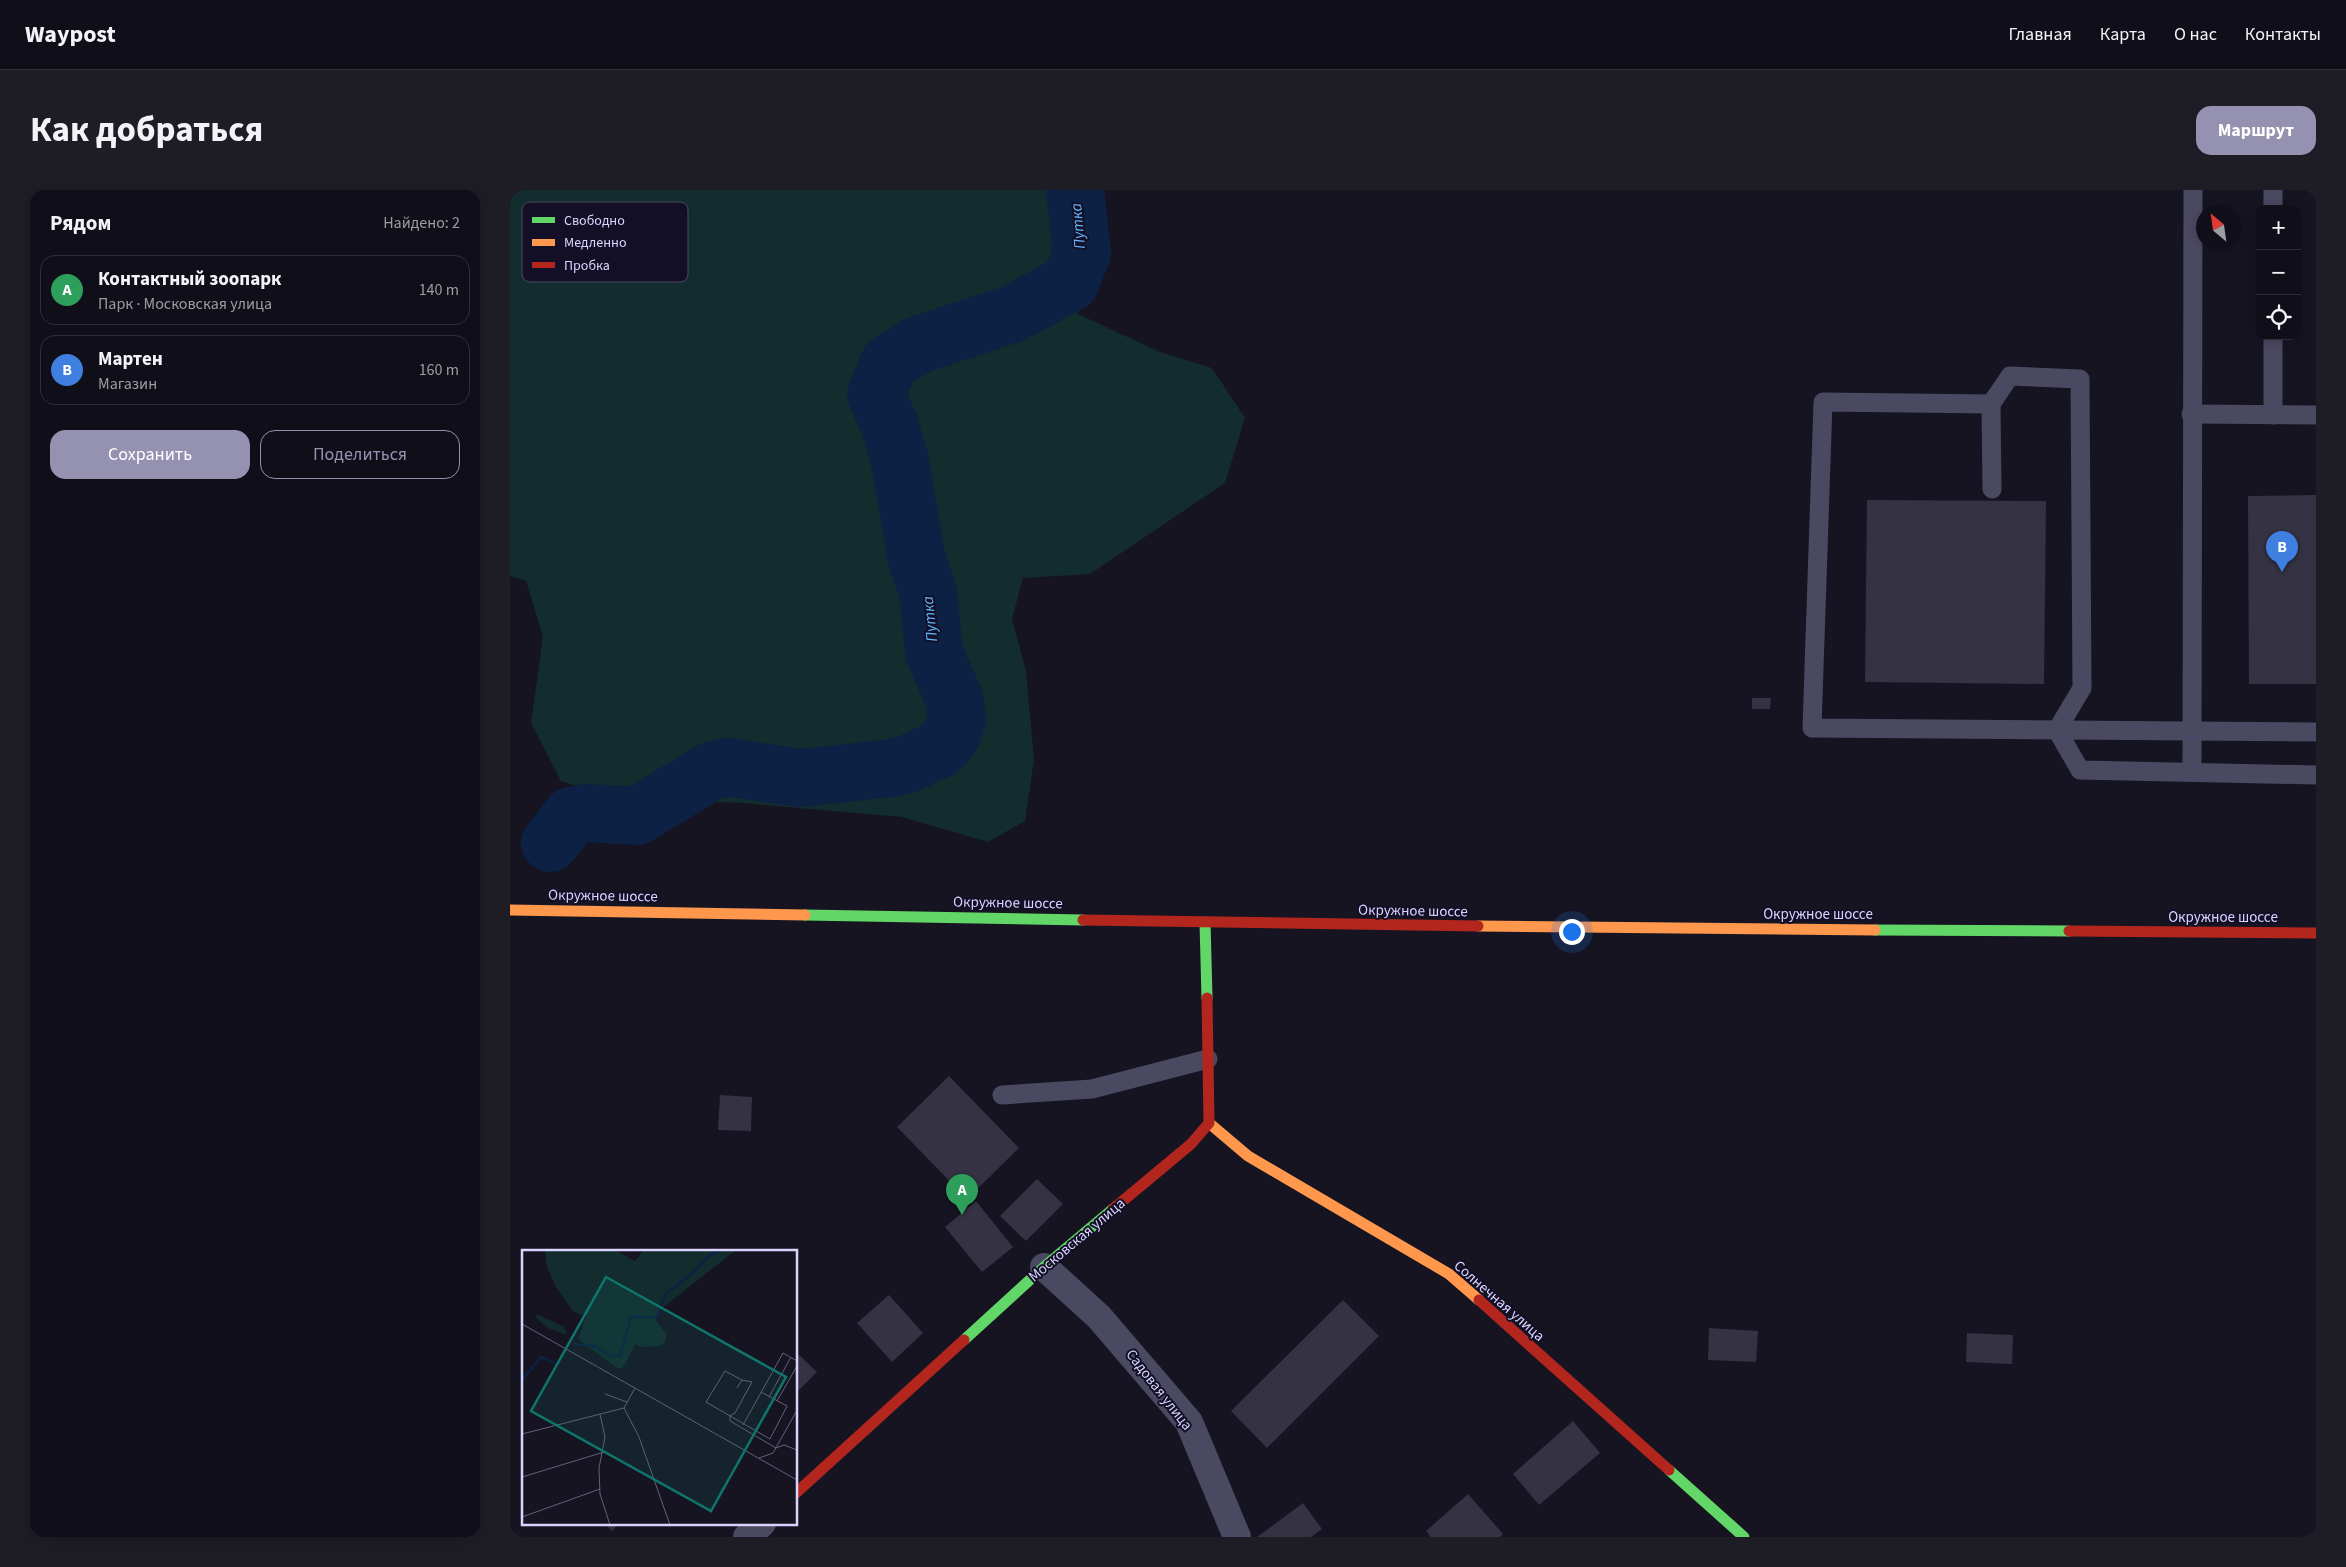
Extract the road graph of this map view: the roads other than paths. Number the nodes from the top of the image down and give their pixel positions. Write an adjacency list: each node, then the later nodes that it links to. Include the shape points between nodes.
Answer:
1 (2193, 190): 6 (lane)
2 (2273, 190): 3 (lane)
3 (2273, 205)
4 (2273, 340): 7 (lane)
5 (1991, 404): 9 (lane); 10 (lane, via 2010,376 2080,379 2082,688); 10 (lane, via 1823,402 1812,728)
6 (2191, 414): 7 (lane); 11 (lane)
7 (2273, 415): 8 (lane)
8 (2316, 415)
9 (1992, 488)
10 (2057, 730): 11 (lane); 13 (lane, via 2080,770)
11 (2192, 730): 12 (lane); 13 (lane)
12 (2316, 732)
13 (2192, 772): 14 (lane)
14 (2316, 775)
15 (510, 910): 16 (main road, Окружное шоссе)
16 (1205, 922): 17 (main road, Окружное шоссе, via 1513,928); 18 (main road)
17 (2316, 933)
18 (1208, 1059): 19 (lane, via 1092,1089); 20 (main road)
19 (1002, 1095)
20 (1208, 1123): 21 (main road, Московская улица, via 1191,1144); 26 (main road, Солнечная улица, via 1248,1156 1449,1274)
21 (1044, 1267): 22 (main road, Московская улица); 25 (street, Садовая улица, via 1099,1317 1189,1422)
22 (798, 1490)
23 (761, 1524): 24 (street)
24 (747, 1537)
25 (1237, 1537)
26 (1744, 1537)

